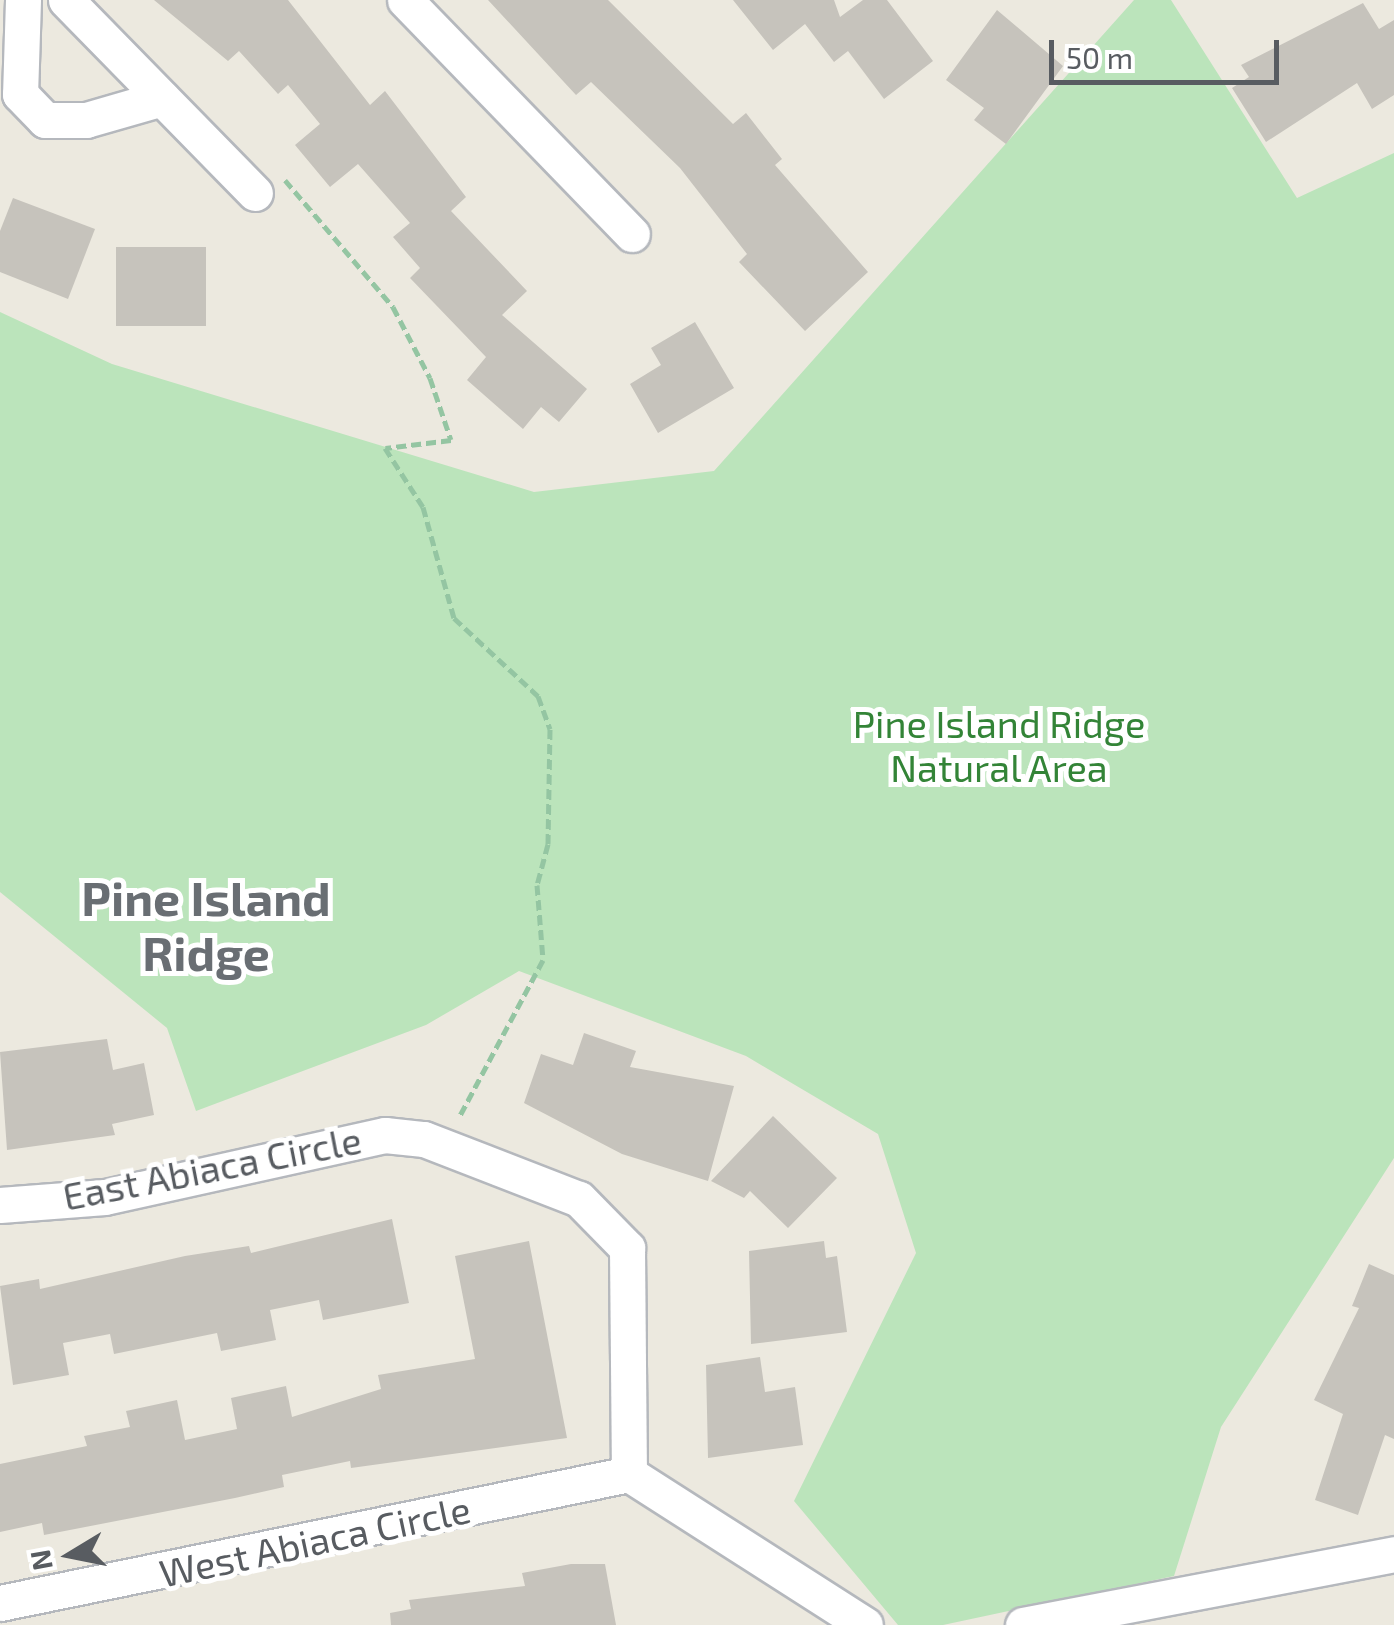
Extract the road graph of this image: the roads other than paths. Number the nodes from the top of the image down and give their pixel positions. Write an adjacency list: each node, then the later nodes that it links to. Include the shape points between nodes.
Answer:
1 (23, 0): 4 (street, via 20,94 45,120 86,120)
2 (66, 0): 4 (street)
3 (404, 0): 6 (street)
4 (162, 98): 5 (street)
5 (267, 183)
6 (632, 234)
7 (0, 1205): 8 (street, East Abiaca Circle, via 105,1196 385,1135 433,1142 579,1199 628,1248)
8 (629, 1474): 10 (street, West Abiaca Circle); 11 (street)
9 (1394, 1554): 12 (street)
10 (0, 1604)
11 (865, 1625)
12 (1023, 1625)

